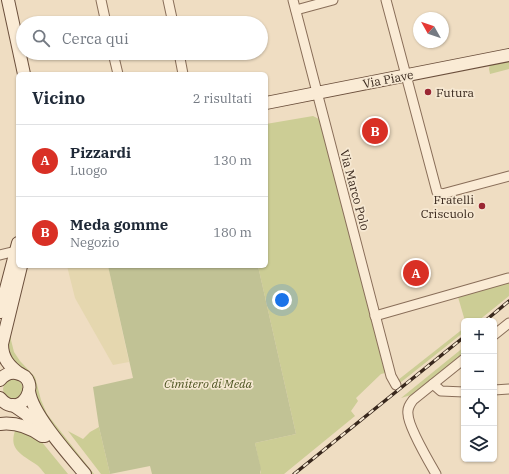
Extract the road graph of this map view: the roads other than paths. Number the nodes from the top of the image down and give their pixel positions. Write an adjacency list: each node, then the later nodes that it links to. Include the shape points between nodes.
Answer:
1 (8, 0): 10 (street)
2 (101, 0): 8 (street)
3 (168, 0): 9 (street)
4 (293, 0): 7 (street, Via Marco Polo)
5 (333, 0): 7 (street)
6 (386, 0): 18 (street)
7 (296, 10): 19 (street, Via Marco Polo)
8 (104, 16)
9 (171, 16)
10 (16, 37)
11 (509, 55): 18 (street, Via Piave)
12 (21, 60): 15 (street)
13 (115, 60): 16 (street)
14 (180, 60): 17 (street)
15 (24, 72)
16 (118, 72)
17 (183, 72)
18 (406, 76): 19 (street, Via Piave); 21 (street, via 438,193)
19 (317, 93): 20 (street, Via Piave); 28 (street, Via Marco Polo)
20 (268, 103)
21 (509, 176)
22 (16, 247): 24 (street)
23 (16, 251): 27 (street)
24 (0, 255)
25 (21, 268): 32 (street, via 2,344 6,361)
26 (508, 278): 28 (street)
27 (0, 312)
28 (375, 316): 35 (street, Via Marco Polo, via 391,378)
29 (509, 323): 30 (street)
30 (497, 333)
31 (461, 361): 34 (street)
32 (20, 374): 33 (street, via 10,373); 38 (street, via 28,382)
33 (0, 380)
34 (433, 384): 39 (street, via 441,391); 43 (street, via 413,400 408,408 409,422)
35 (396, 385)
36 (509, 389): 37 (street)
37 (497, 390)
38 (29, 391): 40 (street, via 28,396 20,404); 45 (street, via 43,421)
39 (461, 392)
40 (6, 403): 42 (street, via 32,419)
41 (0, 424): 42 (street, via 25,426)
42 (51, 444): 44 (street)
43 (431, 472)
44 (75, 474)
45 (85, 474)

